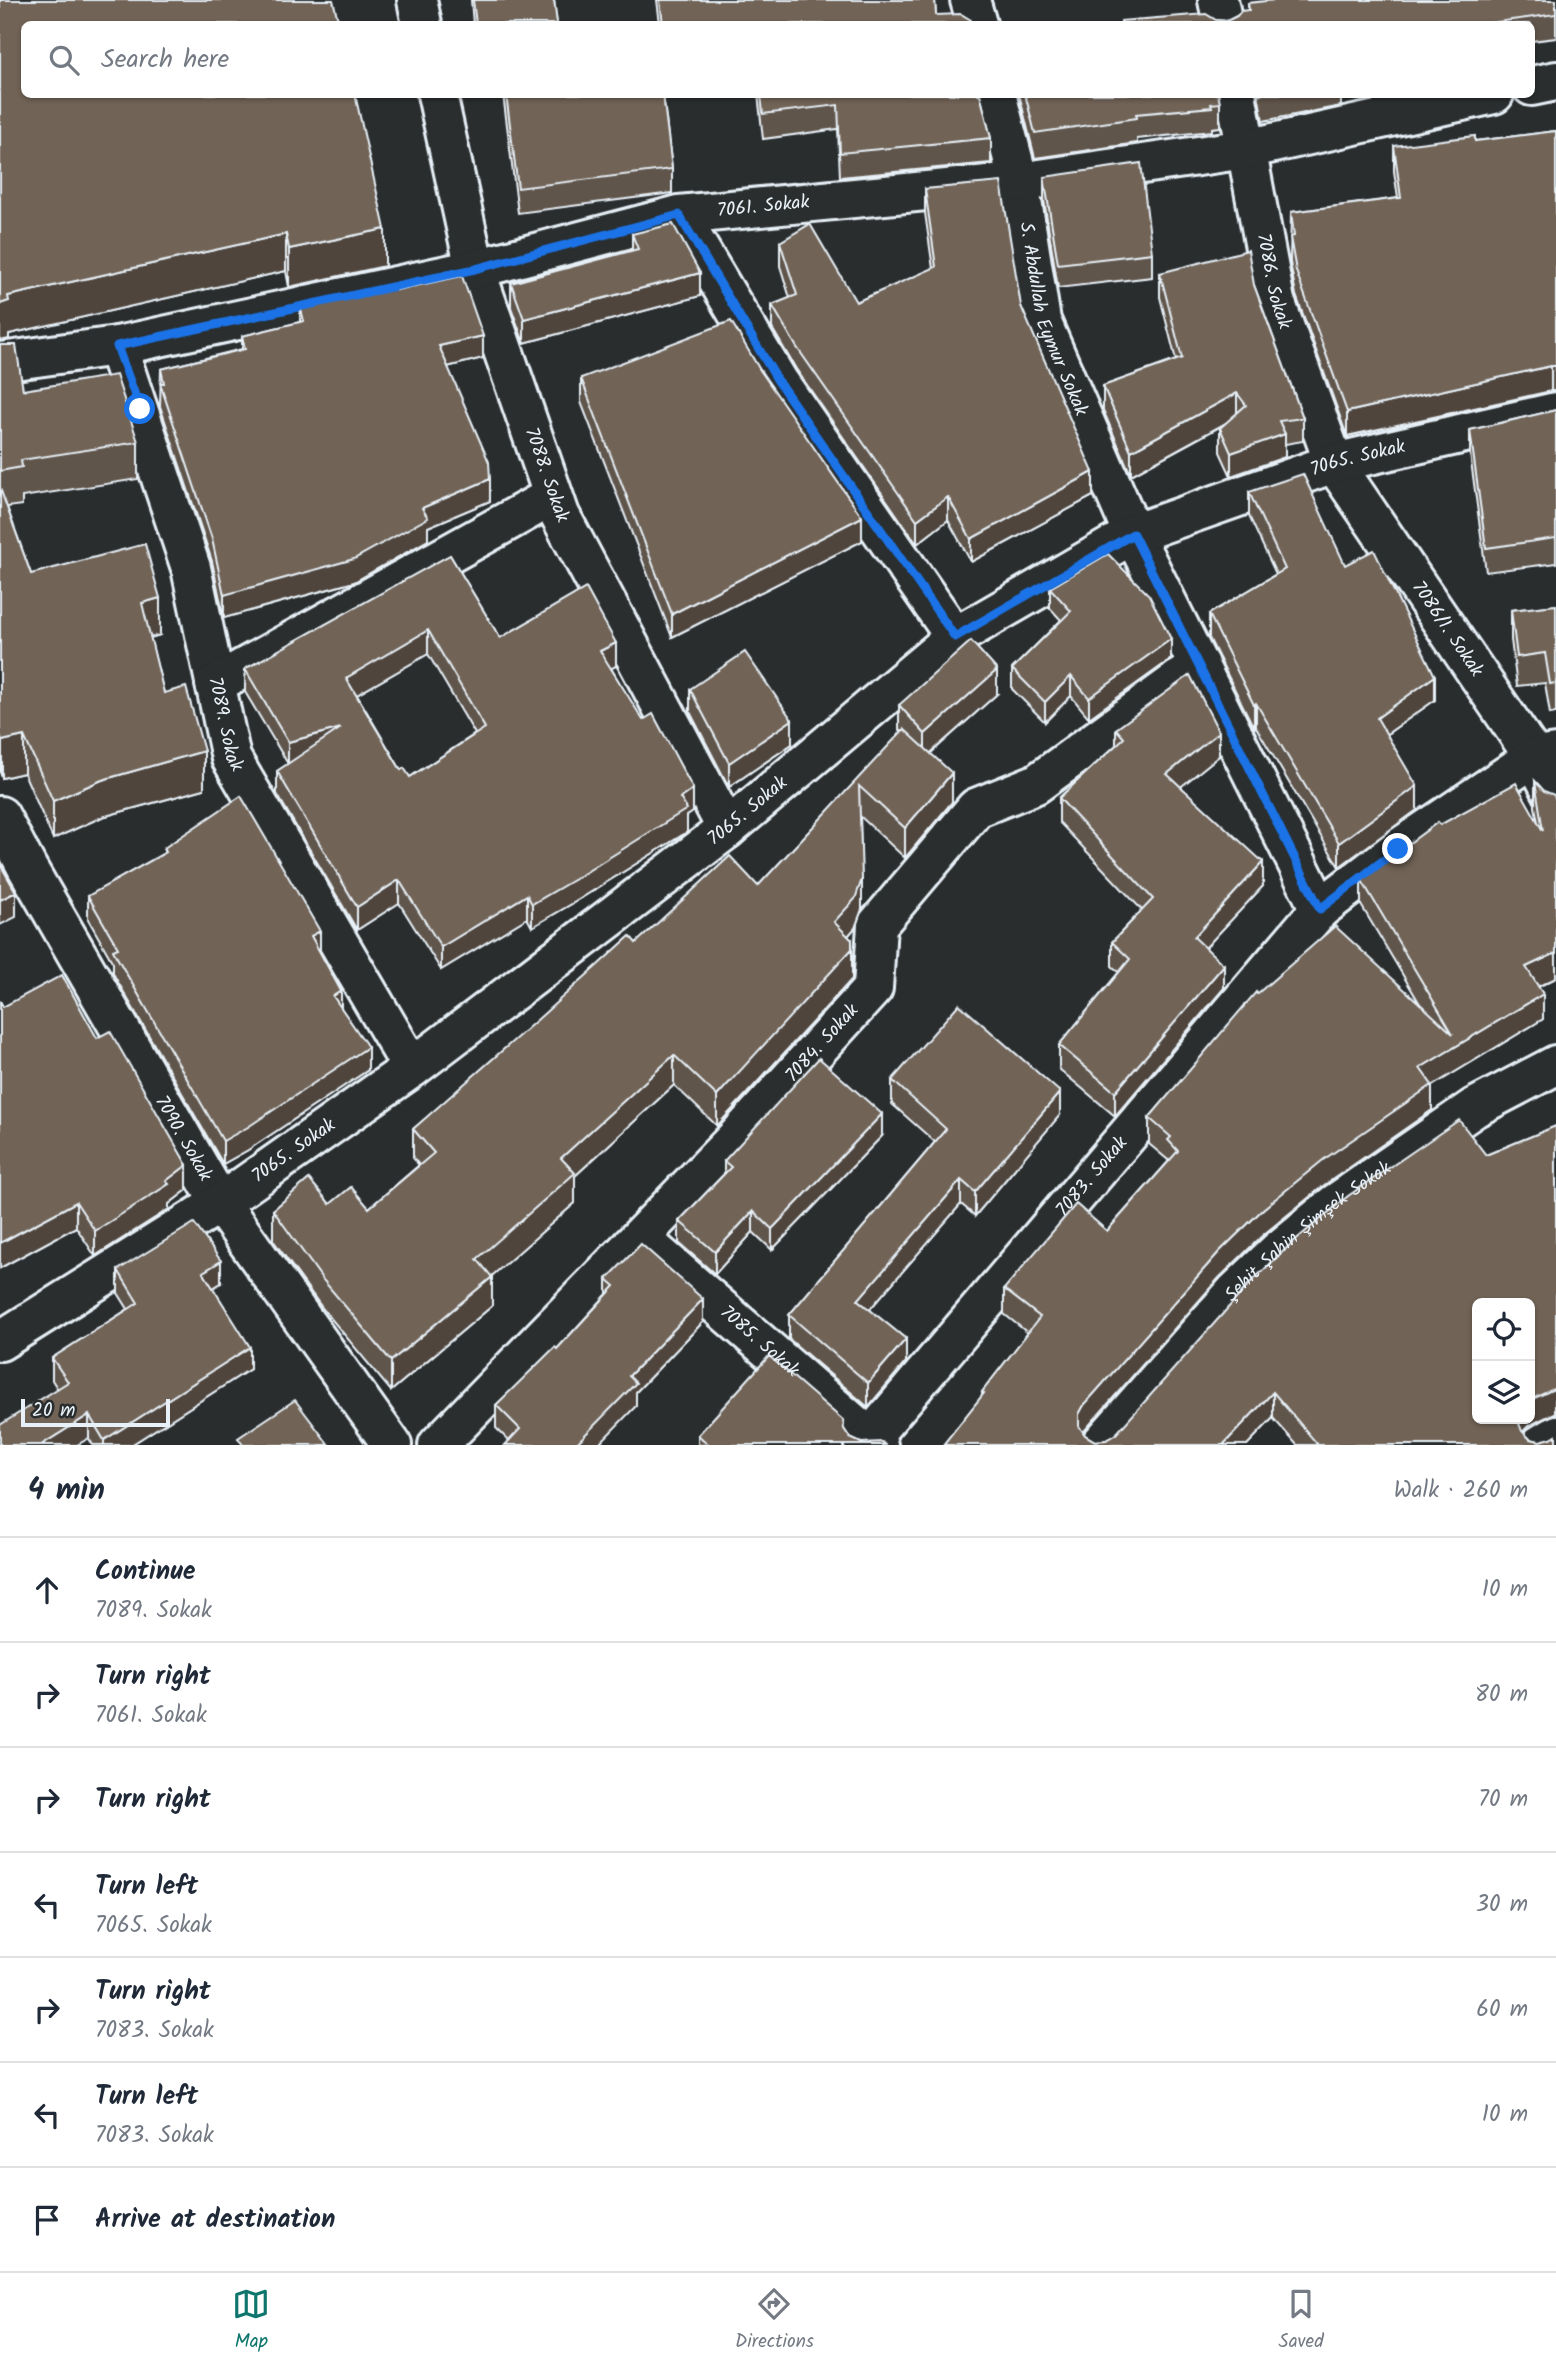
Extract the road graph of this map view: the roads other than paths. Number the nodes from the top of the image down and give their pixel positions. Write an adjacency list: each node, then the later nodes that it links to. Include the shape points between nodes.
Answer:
1 (417, 0): 4 (street)
2 (970, 0): 5 (street)
3 (1218, 0): 6 (street)
4 (421, 21)
5 (976, 21)
6 (1222, 21)
7 (1556, 81): 8 (street)
8 (1535, 85)
9 (439, 98): 16 (street, 7088. Sokak)
10 (997, 98): 14 (street, S. Abdullah Eymur Sokak)
11 (1237, 98): 13 (street, 7086. Sokak)
12 (1476, 98): 13 (street, 7061. Sokak)
13 (1246, 149): 14 (street, 7061. Sokak); 20 (street, 7086. Sokak, via 1275,301)
14 (1019, 182): 15 (street, 7061. Sokak); 22 (street, S. Abdullah Eymur Sokak, via 1041,321)
15 (679, 215): 16 (street, 7061. Sokak); 23 (street, via 778,381)
16 (475, 269): 17 (street, 7061. Sokak); 21 (street, 7088. Sokak)
17 (117, 346): 18 (street, 7061. Sokak); 25 (street, 7089. Sokak, via 191,568)
18 (0, 362)
19 (1556, 412): 20 (street, 7065. Sokak)
20 (1334, 463): 22 (street, 7065. Sokak); 26 (street, 7086/1. Sokak)
21 (553, 496): 25 (street); 29 (street, 7088. Sokak)
22 (1133, 534): 23 (street, 7065. Sokak); 24 (street)
23 (955, 637): 29 (street, 7065. Sokak)
24 (1199, 665): 30 (street); 34 (street, 7084. Sokak, via 1036,784 976,808 877,925 873,988)
25 (215, 684): 32 (street, 7089. Sokak, via 230,758)
26 (1545, 756): 27 (street, 7086/1. Sokak); 30 (street, 7083. Sokak, via 1398,849)
27 (1556, 799)
28 (0, 816): 33 (street, 7090. Sokak)
29 (727, 830): 32 (street, 7065. Sokak)
30 (1320, 909): 37 (street, 7083. Sokak)
31 (1556, 1065): 40 (street, Şehit Şahin Şimşek Sokak, via 1474,1108 1335,1205 1278,1251 1235,1292)
32 (412, 1068): 33 (street, 7065. Sokak)
33 (220, 1203): 35 (street, 7065. Sokak); 38 (street, 7090. Sokak)
34 (640, 1238): 37 (street, 7085. Sokak); 39 (street, 7084. Sokak)
35 (1, 1340)
36 (1556, 1435): 41 (street)
37 (870, 1443)
38 (392, 1445)
39 (438, 1445)
40 (1100, 1445)
41 (1540, 1445)

